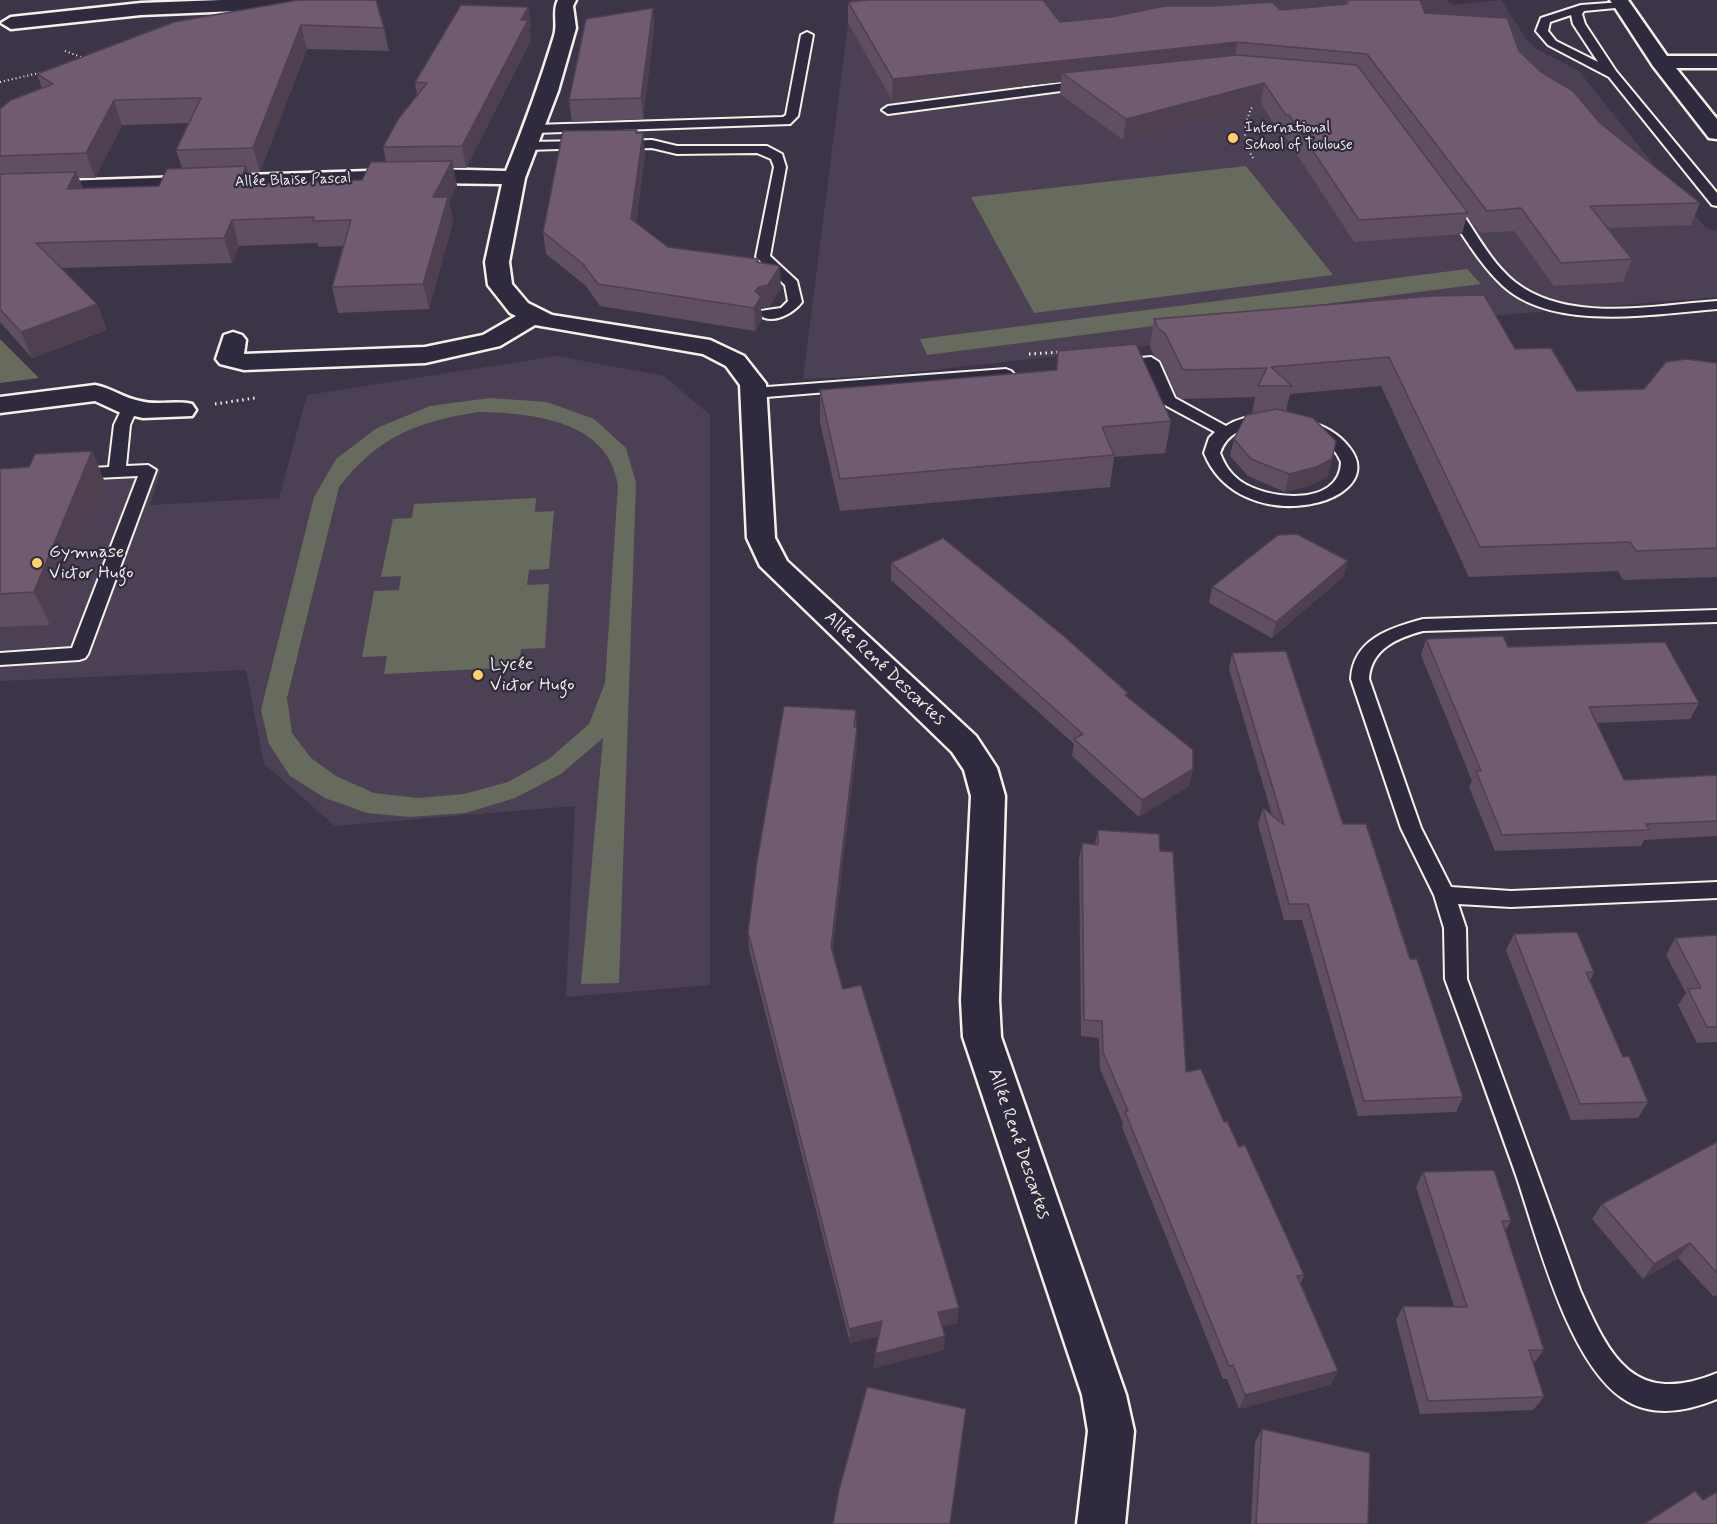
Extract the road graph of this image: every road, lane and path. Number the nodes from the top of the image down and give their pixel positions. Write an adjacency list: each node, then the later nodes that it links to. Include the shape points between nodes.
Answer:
1 (357, 0): 4 (street)
2 (1620, 3): 3 (lane); 9 (street)
3 (1581, 8): 13 (lane, via 1576,14 1579,24); 13 (lane, via 1545,20 1542,31 1552,43)
4 (141, 9): 6 (street); 6 (street, via 32,2 28,10)
5 (567, 14): 19 (street, Allée René Descartes)
6 (6, 25)
7 (807, 35): 19 (lane, via 792,116 786,121)
8 (61, 49): 11 (path, via 87,60)
9 (1660, 62): 10 (street); 18 (street)
10 (1717, 62)
11 (78, 63)
12 (60, 68): 14 (path)
13 (1613, 74): 24 (lane)
14 (0, 82)
15 (1097, 83): 17 (lane)
16 (1256, 100): 20 (path, via 1245,122 1244,136)
17 (888, 110)
18 (1717, 133)
19 (531, 138): 21 (street, Allée René Descartes); 26 (lane, via 601,145 652,144 677,150 757,149 777,157 780,167 763,257 792,284 795,302 785,312)
20 (1253, 158)
21 (514, 178): 22 (street, Allée Blaise Pascal, via 430,176); 27 (street, Allée René Descartes, via 497,270 508,297)
22 (0, 190)
23 (1443, 196): 25 (lane, via 1508,283 1532,300 1582,312)
24 (1717, 202)
25 (1717, 305)
26 (765, 314)
27 (533, 316): 28 (street, via 491,341 424,355 244,362 229,358); 32 (street, Allée René Descartes, via 710,348 741,366 751,379)
28 (233, 340)
29 (1019, 355): 30 (path, via 1078,350)
30 (1085, 368): 36 (lane, via 1151,362 1168,401)
31 (1027, 373): 32 (lane)
32 (754, 393): 44 (street, Allée René Descartes, via 761,538 767,555 964,744 985,782 988,796 982,1037 1104,1395 1111,1431)
33 (0, 405): 34 (street, via 95,393 108,394)
34 (130, 407): 35 (street); 37 (lane, via 122,425)
35 (183, 410)
36 (1224, 431): 36 (lane, via 1215,440 1213,463 1220,475 1249,494 1288,502 1308,501 1338,489 1347,479 1348,456 1339,445 1311,427 1273,419 1237,424)
37 (117, 472): 38 (lane); 40 (lane, via 148,470 79,654)
38 (59, 474)
39 (1717, 616): 42 (lane, via 1423,625 1385,638 1369,652 1359,667 1360,679 1411,828)
40 (0, 659)
41 (1717, 890): 42 (lane, via 1511,899)
42 (1444, 895): 43 (lane, via 1455,928 1456,979 1590,1338 1612,1370 1629,1387 1646,1396 1664,1399)
43 (1717, 1386)
44 (1101, 1524)

